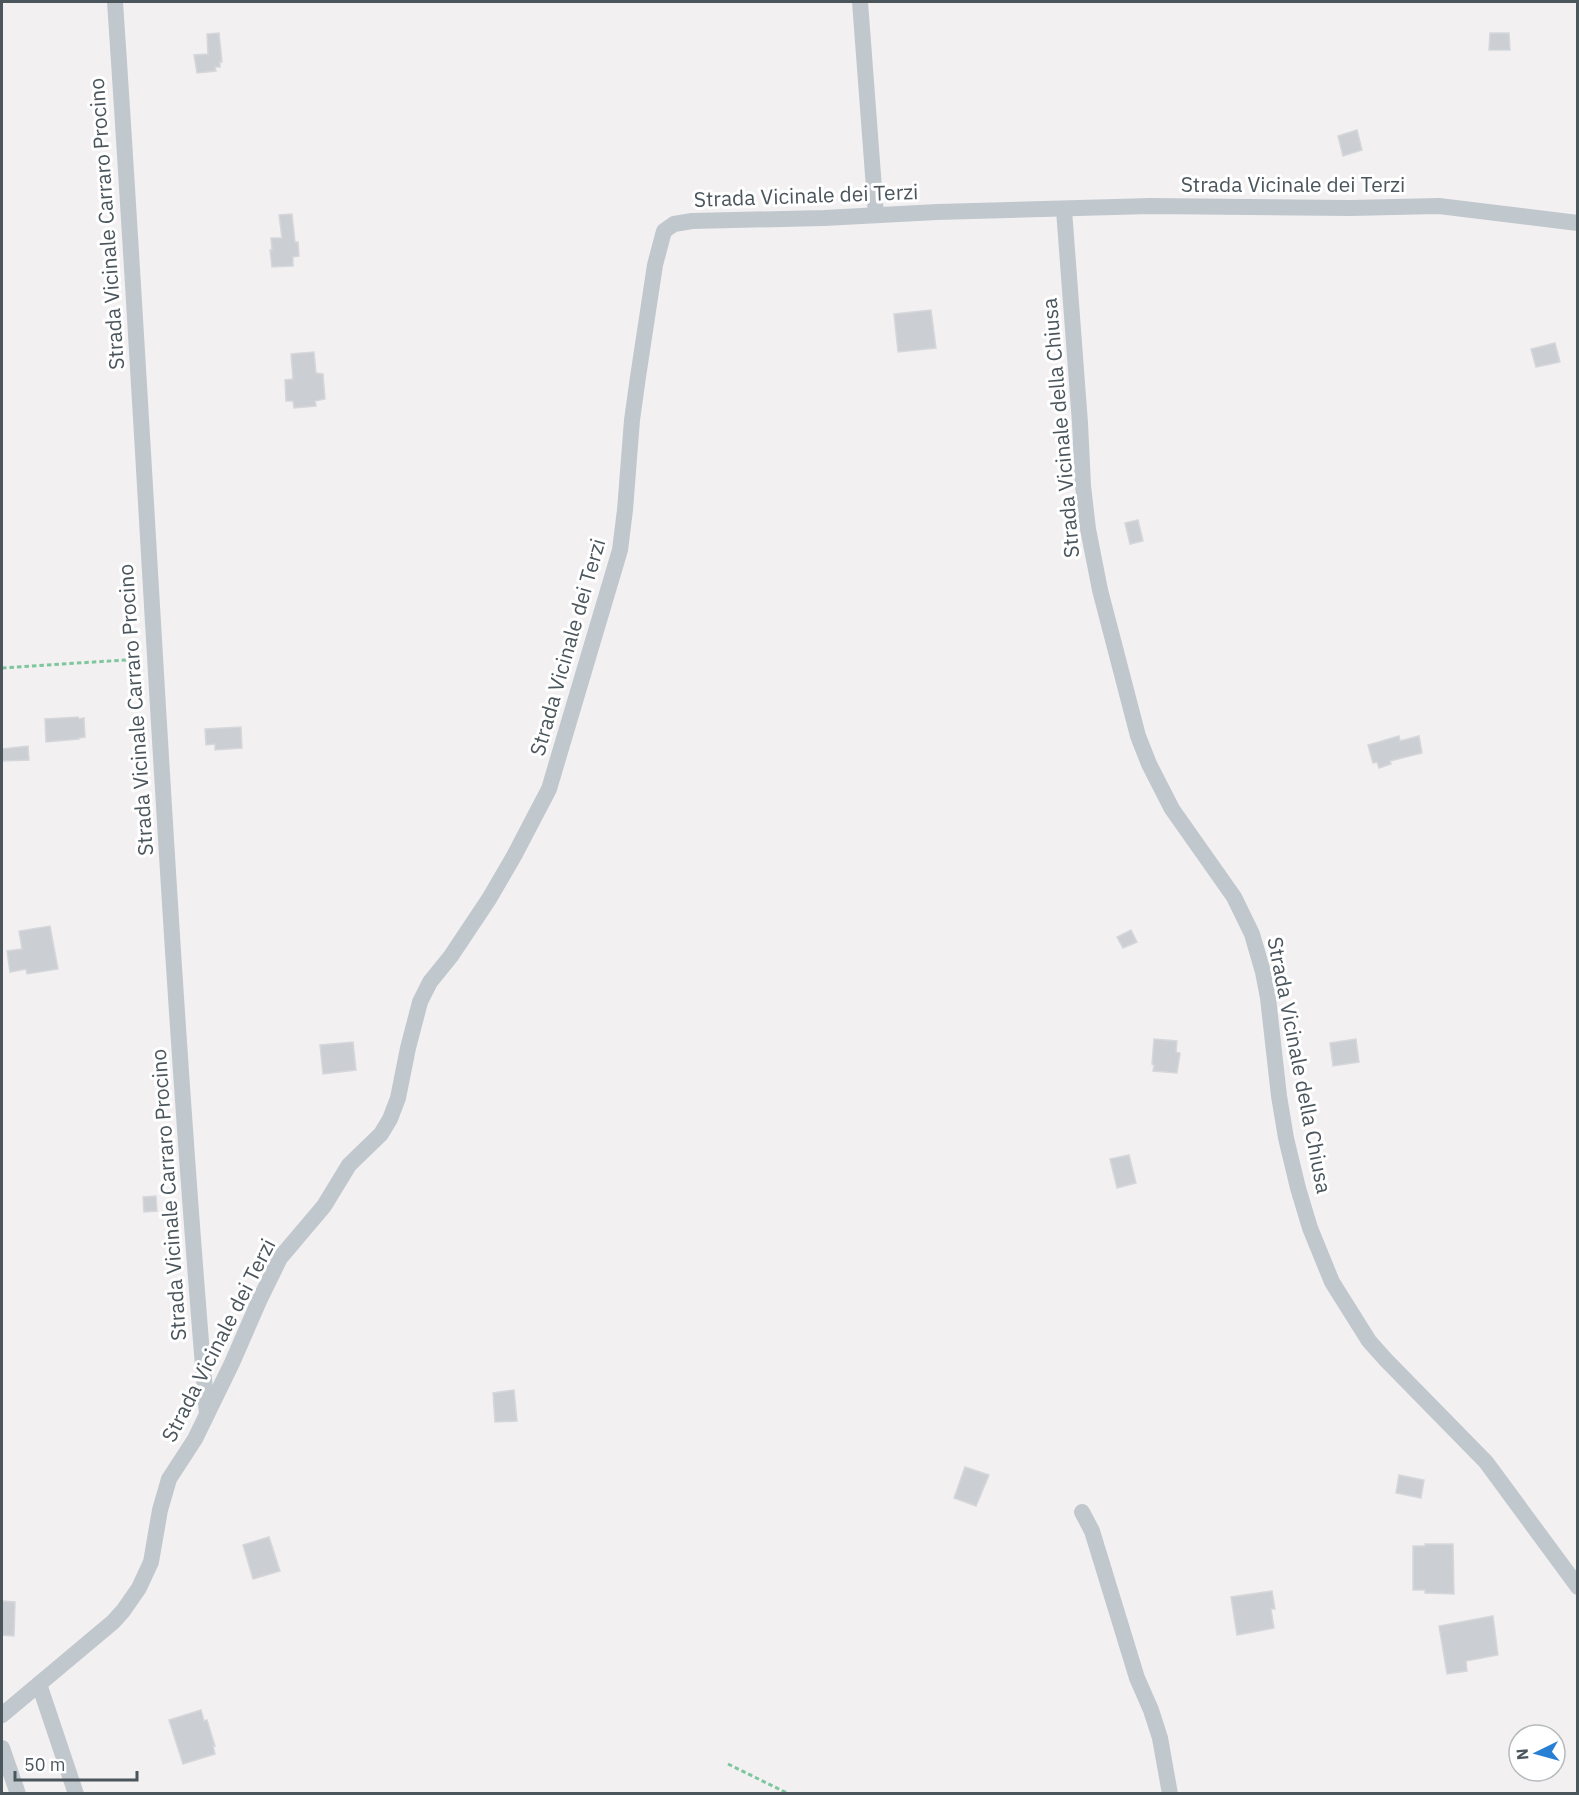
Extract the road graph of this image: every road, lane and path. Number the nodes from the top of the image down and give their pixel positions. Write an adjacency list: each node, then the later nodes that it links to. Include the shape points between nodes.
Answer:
1 (115, 2): 6 (street, Strada Vicinale Carraro Procino)
2 (860, 2): 4 (street)
3 (1064, 210): 4 (street, Strada Vicinale dei Terzi); 5 (street, Strada Vicinale dei Terzi, via 1439,206); 10 (street, Strada Vicinale della Chiusa, via 1083,486 1100,590 1149,764 1172,809 1234,897 1252,934 1268,998 1286,1138 1310,1228 1332,1282 1369,1341 1486,1462)
4 (876, 215): 8 (street, Strada Vicinale dei Terzi, via 692,221 674,224 664,231 655,264 632,420 621,550 549,789 489,899 420,1002 390,1119 381,1134 349,1165 324,1206 280,1258)
5 (1578, 223)
6 (154, 658): 7 (path); 8 (street, Strada Vicinale Carraro Procino)
7 (2, 668)
8 (207, 1414): 11 (street, Strada Vicinale dei Terzi, via 169,1479 151,1563 139,1588 113,1622)
9 (1082, 1512): 18 (street, via 1092,1531 1137,1678 1160,1738)
10 (1578, 1587)
11 (39, 1684): 12 (street, Strada Vicinale dei Terzi); 16 (street)
12 (2, 1715)
13 (2, 1748): 15 (street)
14 (728, 1764): 17 (path)
15 (18, 1794)
16 (76, 1794)
17 (789, 1794)
18 (1170, 1794)

